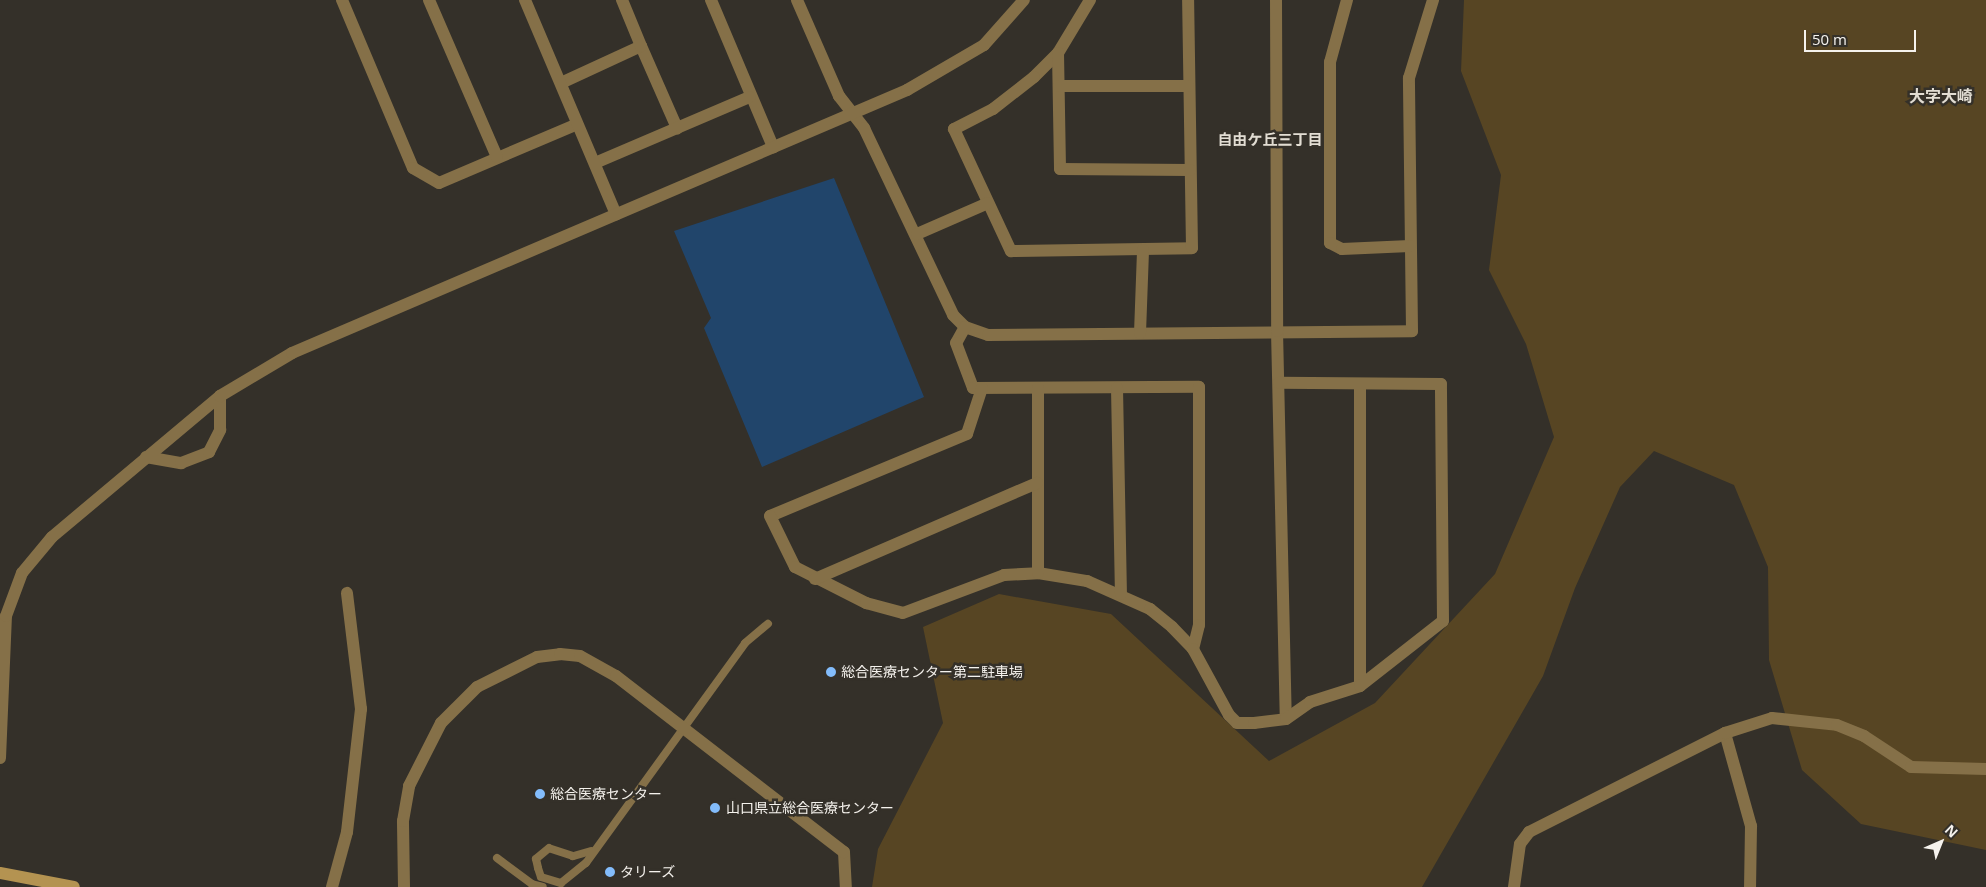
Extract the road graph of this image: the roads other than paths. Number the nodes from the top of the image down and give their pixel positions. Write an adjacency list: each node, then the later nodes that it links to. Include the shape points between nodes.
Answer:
1 (342, 0): 23 (street, via 413,168 439,184)
2 (429, 0): 23 (street)
3 (525, 0): 15 (street)
4 (622, 0): 13 (street)
5 (711, 0): 18 (street)
6 (797, 0): 19 (street)
7 (1024, 0): 19 (street, via 1005,25 958,64)
8 (1090, 0): 14 (street)
9 (1188, 0): 17 (street)
10 (1276, 0): 32 (street)
11 (1347, 0): 29 (street, via 1330,62 1330,243 1342,249)
12 (1433, 0): 29 (street, via 1409,78)
13 (641, 46): 15 (street); 21 (street)
14 (1058, 53): 16 (street); 26 (street, via 993,109 954,129)
15 (560, 83): 20 (street)
16 (1059, 86): 17 (street); 25 (street, via 1060,169)
17 (1188, 86): 25 (street)
18 (750, 97): 21 (street); 22 (street)
19 (850, 114): 22 (street); 28 (street, via 864,128)
20 (578, 124): 23 (street); 24 (street)
21 (677, 128): 24 (street)
22 (773, 147): 27 (street)
23 (497, 157)
24 (595, 163): 27 (street)
25 (1190, 170): 30 (street, via 1192,248)
26 (988, 203): 28 (street); 30 (street, via 1011,251)
27 (616, 214): 39 (street, via 292,354)
28 (917, 234): 31 (street, via 953,315)
29 (1410, 246): 32 (street, via 1412,331)
30 (1143, 250): 33 (street)
31 (965, 326): 33 (street, via 988,335); 36 (street, via 956,343 973,388)
32 (1278, 331): 33 (street); 34 (street)
33 (1140, 333)
34 (1279, 383): 35 (street); 49 (street)
35 (1360, 384): 48 (street); 48 (street, via 1441,384 1443,622)
36 (982, 388): 37 (street); 43 (street, via 967,434 770,516 795,567)
37 (1038, 388): 38 (street); 41 (street)
38 (1117, 388): 45 (street); 47 (street, via 1199,387 1200,625)
39 (220, 396): 40 (street); 40 (street, via 220,430 209,452 181,463)
40 (146, 457): 52 (street, via 52,537 22,573 6,616)
41 (1036, 483): 42 (street); 43 (street)
42 (1038, 574): 43 (street, via 981,580 903,613 866,603); 45 (street, via 1087,581)
43 (815, 579)
44 (348, 593): 59 (street, via 361,709 347,832)
45 (1121, 594): 47 (street, via 1150,609)
46 (768, 624): 50 (lane, via 745,643)
47 (1193, 650): 49 (street, via 1238,723)
48 (1360, 686): 49 (street, via 1310,702)
49 (1286, 719)
50 (682, 727): 54 (lane); 60 (street, via 616,676 580,656 537,657 477,687 441,723 416,768 403,821); 63 (street, via 844,852)
51 (1725, 733): 53 (street, via 1791,716 1864,736 1911,767); 64 (street, via 1529,832 1520,844); 65 (street, via 1751,826)
52 (0, 758)
53 (1986, 770)
54 (591, 851): 57 (lane, via 586,864); 57 (lane, via 573,856 549,848 542,852 536,859 541,877)
55 (497, 858): 61 (lane, via 532,884)
56 (0, 874): 58 (main road)
57 (561, 883): 62 (lane)
58 (74, 887)
59 (332, 887)
60 (404, 887)
61 (543, 887)
62 (553, 887)
63 (846, 887)
64 (1514, 887)
65 (1750, 887)

